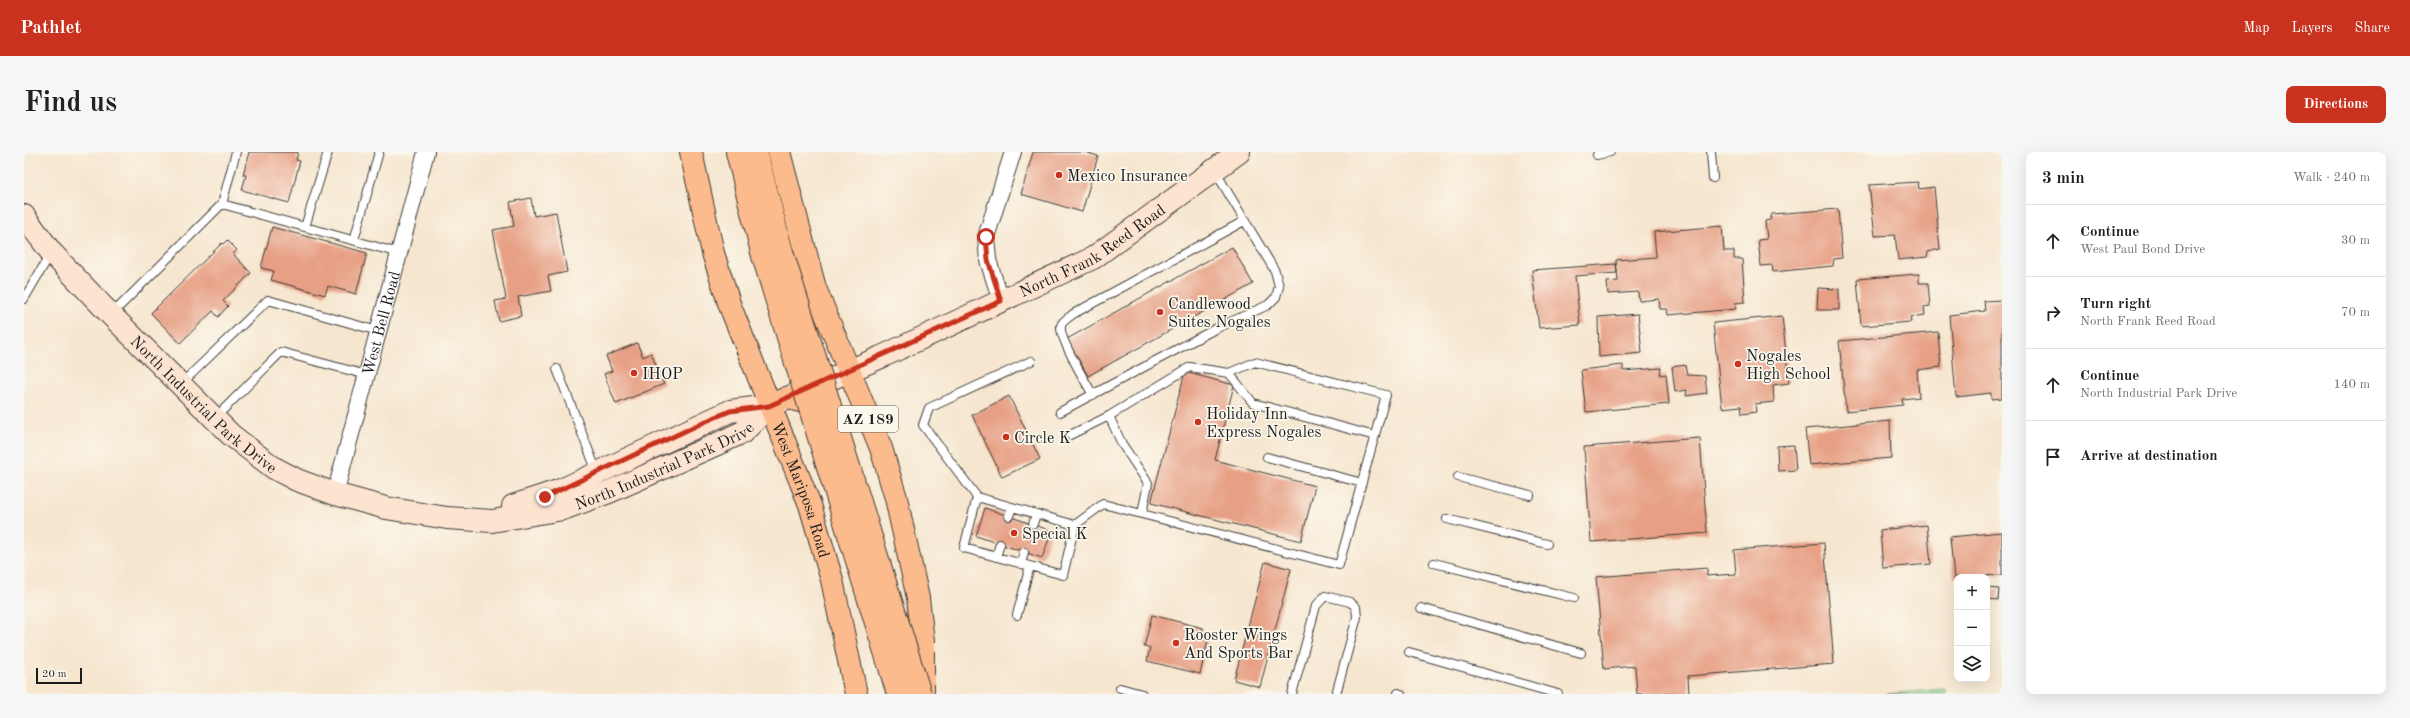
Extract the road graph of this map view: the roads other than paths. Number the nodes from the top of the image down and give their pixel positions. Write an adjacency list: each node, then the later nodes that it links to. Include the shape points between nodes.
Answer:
1 (236, 152): 16 (lane)
2 (328, 152): 19 (lane)
3 (379, 152): 20 (lane)
4 (426, 152): 22 (street, West Bell Road)
5 (691, 152): 37 (highway, West Mariposa Road, via 713,253 730,306)
6 (737, 152): 23 (highway)
7 (756, 152): 23 (highway)
8 (779, 152): 32 (highway, AZ 189, via 815,288)
9 (1013, 152): 27 (street, via 986,237 988,260)
10 (1239, 152): 14 (street, North Frank Reed Road)
11 (1610, 152): 13 (lane)
12 (1711, 152): 15 (lane)
13 (1597, 153)
14 (1215, 171): 18 (lane); 27 (street, North Frank Reed Road, via 1092,258)
15 (1713, 178)
16 (222, 204): 19 (lane); 28 (lane)
17 (24, 216): 21 (street, North Industrial Park Drive)
18 (1246, 220): 36 (lane, via 1073,314 1062,323 1060,329 1067,347); 36 (lane, via 1275,271 1279,286 1276,297 1268,305 1215,329)
19 (306, 227): 20 (lane)
20 (354, 240): 22 (lane)
21 (51, 252): 25 (lane); 28 (street, North Industrial Park Drive)
22 (399, 253): 29 (street, West Bell Road)
23 (772, 254): 74 (highway, bridge); 75 (highway, bridge)
24 (24, 282): 25 (lane)
25 (29, 291): 26 (lane)
26 (24, 300)
27 (1001, 301): 32 (street, North Frank Reed Road)
28 (111, 316): 35 (street, North Industrial Park Drive)
29 (378, 330): 34 (street, West Bell Road); 35 (lane, via 268,300)
30 (1031, 361): 50 (lane, via 929,408 923,425)
31 (557, 369): 44 (lane)
32 (848, 371): 37 (street, North Industrial Park Drive); 75 (highway, AZ 189, via 881,448 909,551 923,641)
33 (1229, 373): 39 (lane, via 1190,367); 42 (lane, via 1253,403); 42 (lane, via 1254,362 1386,395)
34 (367, 375): 40 (lane, via 281,352); 48 (street, West Bell Road)
35 (181, 385): 40 (street, North Industrial Park Drive)
36 (1093, 394): 38 (lane)
37 (777, 402): 44 (street, North Industrial Park Drive, via 730,411); 47 (street, North Industrial Park Drive, via 743,432); 72 (highway, West Mariposa Road, via 828,565); 73 (highway, via 801,400 817,411 823,422 850,501 875,597)
38 (1060, 412)
39 (1109, 416): 41 (lane); 53 (lane, via 1122,444 1148,483)
40 (215, 419): 48 (street, North Industrial Park Drive, via 274,468 297,480)
41 (1070, 434)
42 (1374, 436): 46 (lane)
43 (1267, 457): 46 (lane)
44 (598, 473): 47 (street); 54 (street, North Industrial Park Drive, via 525,503 491,511)
45 (1458, 476): 49 (lane)
46 (1362, 483): 53 (lane, via 1339,565)
47 (606, 493): 54 (street, North Industrial Park Drive, via 563,509 518,518 484,520)
48 (335, 494): 54 (street, North Industrial Park Drive, via 386,508)
49 (1530, 495)
50 (977, 497): 51 (lane); 62 (lane, via 964,548)
51 (1012, 507): 52 (lane); 55 (lane)
52 (1036, 514): 57 (lane); 58 (lane)
53 (1142, 514): 58 (lane, via 1103,504)
54 (432, 516)
55 (1009, 516)
56 (1447, 519): 60 (lane)
57 (1033, 524)
58 (1076, 525): 65 (lane, via 1063,575)
59 (1000, 544): 62 (lane)
60 (1547, 544)
61 (1024, 552): 64 (lane)
62 (996, 557): 64 (lane)
63 (1434, 562): 66 (lane)
64 (1021, 564): 65 (lane)
65 (1030, 566): 68 (lane)
66 (1574, 598)
67 (1421, 608): 70 (lane)
68 (1017, 615)
69 (1409, 652): 79 (lane)
70 (1581, 653)
71 (1120, 688): 76 (lane)
72 (856, 694)
73 (888, 694)
74 (898, 694)
75 (921, 694)
76 (1142, 694)
77 (1292, 694): 78 (lane, via 1316,606 1325,596 1350,602 1356,607 1357,617)
78 (1336, 694)
79 (1558, 694)

